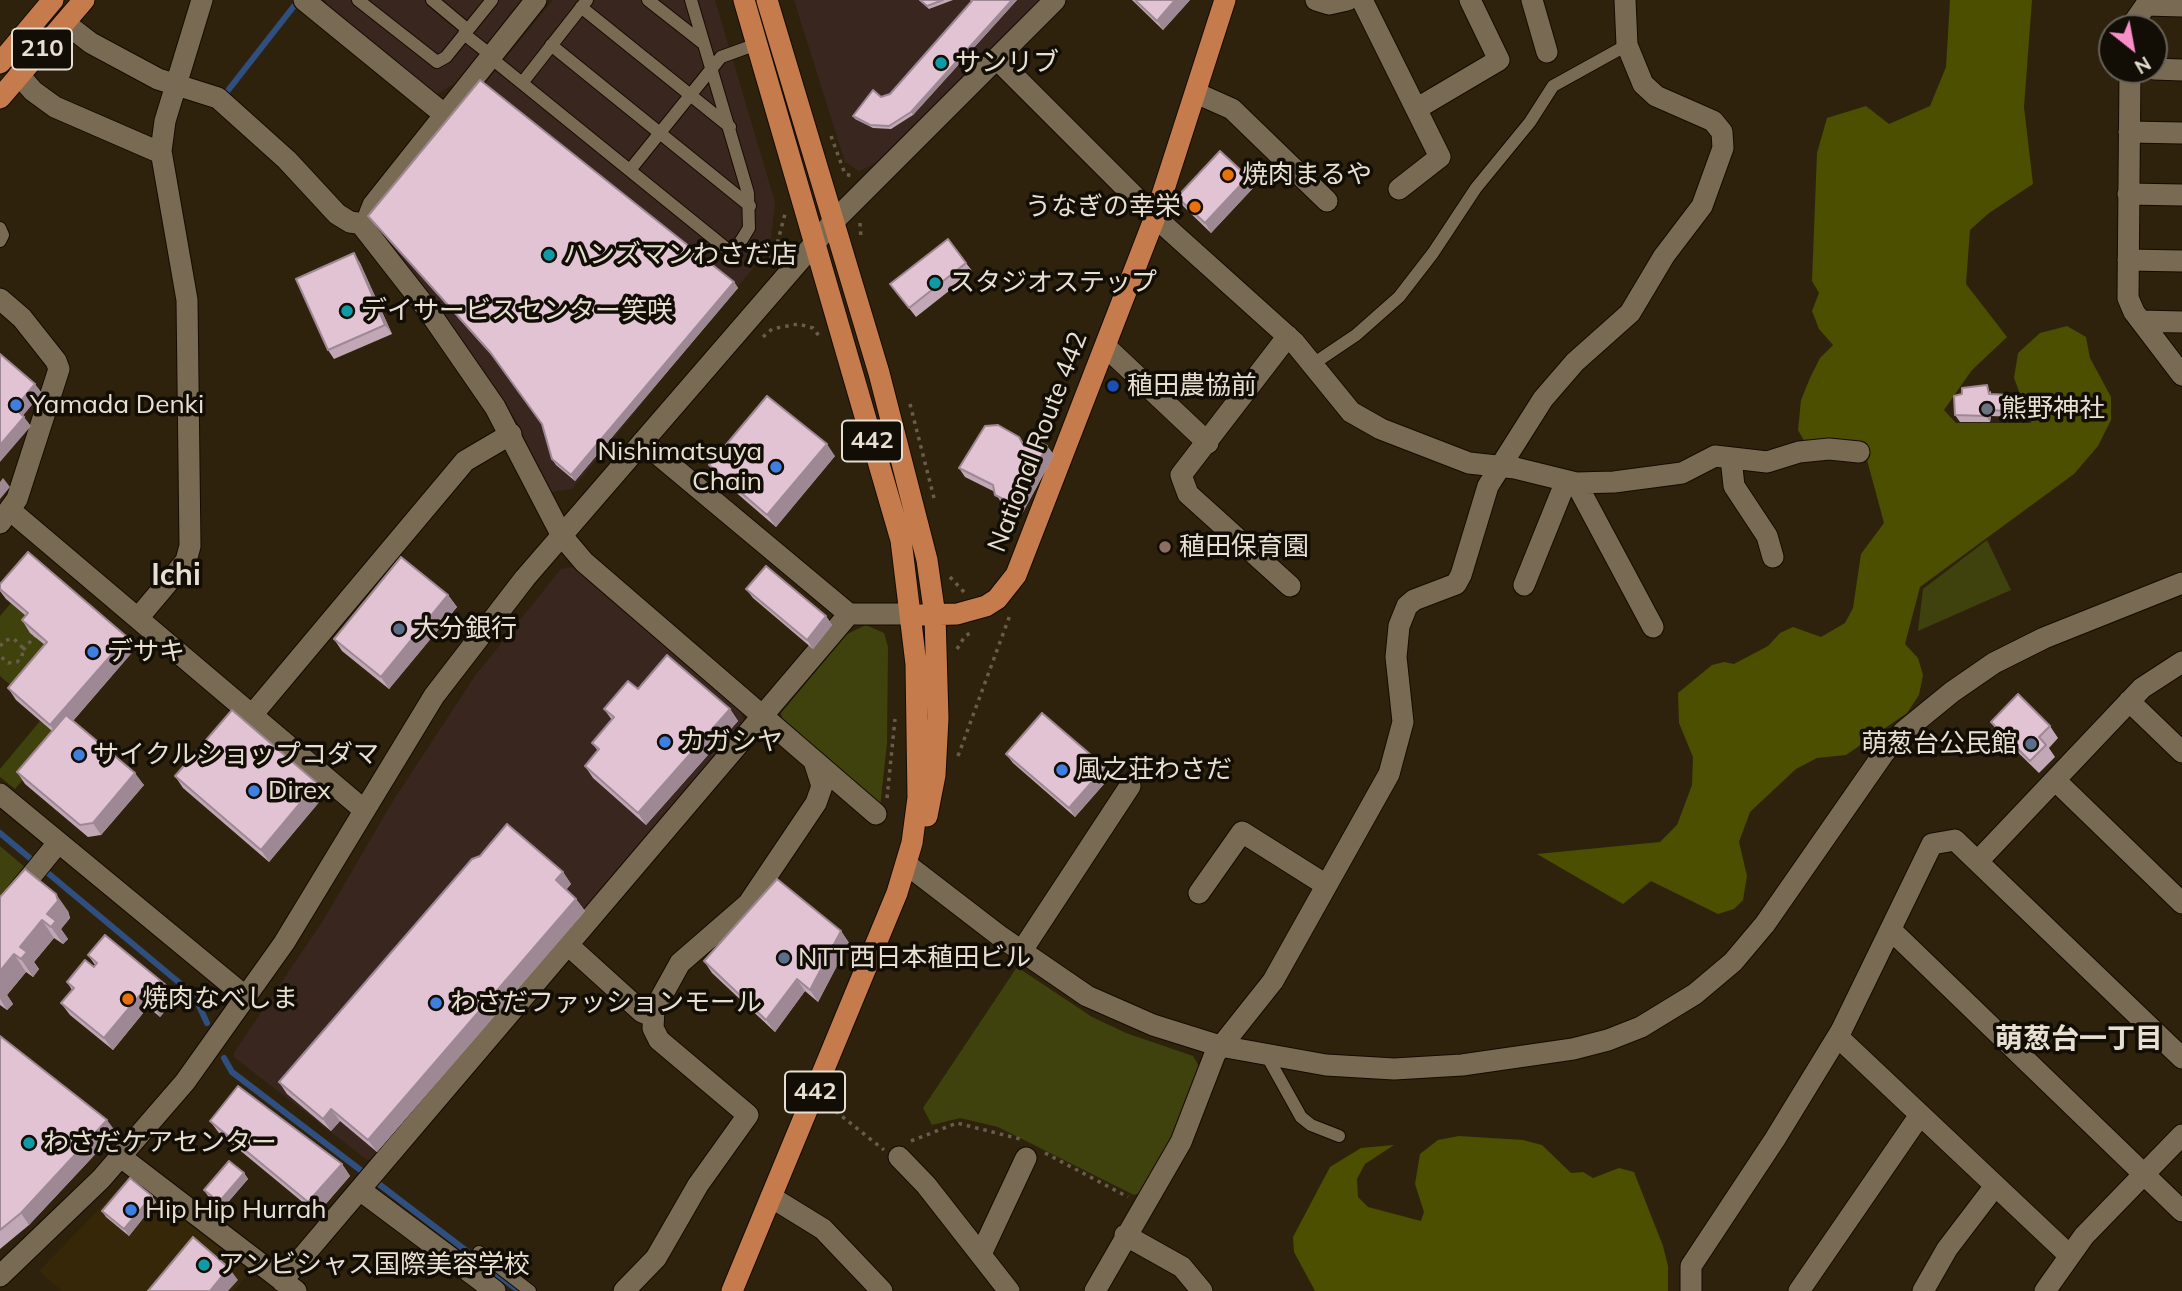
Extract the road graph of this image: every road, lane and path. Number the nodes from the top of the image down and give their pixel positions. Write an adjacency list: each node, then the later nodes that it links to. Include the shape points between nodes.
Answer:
1 (53, 0): 32 (highway, 210)
2 (84, 0): 24 (highway, 210)
3 (202, 0): 38 (street)
4 (304, 0): 43 (street)
5 (358, 0): 25 (lane, via 437,62)
6 (432, 0): 25 (lane)
7 (492, 0): 25 (lane)
8 (536, 0): 31 (street)
9 (648, 0): 26 (lane)
10 (691, 0): 26 (lane)
11 (744, 0): 27 (highway, 442)
12 (766, 0): 58 (highway, 442)
13 (1055, 0): 33 (street)
14 (1226, 0): 39 (highway, National Route 442)
15 (1316, 0): 16 (street, via 1329,4)
16 (1347, 0)
17 (1362, 0): 42 (street)
18 (1470, 0): 42 (street, via 1499,60)
19 (1532, 0): 30 (street)
20 (1625, 0): 29 (street)
21 (581, 3): 28 (lane); 40 (lane)
22 (2182, 6): 23 (street, via 2146,5)
23 (2140, 14)
24 (65, 23): 35 (highway, 210); 38 (street, via 91,43)
25 (466, 32): 31 (lane)
26 (704, 44): 34 (lane)
27 (757, 44): 34 (lane, via 727,53); 62 (highway, 442)
28 (551, 45): 36 (lane); 47 (lane)
29 (1627, 45): 72 (lane, via 1553,86 1399,297 1356,335); 79 (street, via 1636,72 1650,91 1713,121 1722,132 1723,148 1700,210 1664,256 1630,313 1549,389)
30 (1547, 52)
31 (491, 57): 36 (lane); 43 (street)
32 (1, 59): 35 (street)
33 (997, 59): 57 (street); 58 (street)
34 (712, 68): 40 (lane); 45 (lane)
35 (19, 75): 41 (highway, 210); 49 (street, via 55,107)
36 (522, 83): 50 (lane)
37 (2130, 84): 46 (street)
38 (175, 86): 49 (street); 59 (street, via 218,98 287,160 337,214)
39 (1196, 93): 55 (street, via 1232,109); 57 (highway, National Route 442)
40 (691, 96): 45 (lane); 47 (lane)
41 (0, 98)
42 (1416, 109): 52 (street, via 1440,157)
43 (445, 115): 59 (street, via 373,205)
44 (827, 124): 51 (path, via 845,174)
45 (730, 127): 56 (lane)
46 (2129, 132): 48 (street); 53 (street)
47 (660, 133): 50 (lane); 56 (lane)
48 (2182, 133)
49 (161, 153): 91 (street, via 187,300 190,546 186,561)
50 (630, 170): 56 (lane, via 733,254 750,228)
51 (856, 178)
52 (1399, 189)
53 (2129, 194): 54 (street); 63 (street)
54 (2182, 195)
55 (1327, 201)
56 (750, 206)
57 (1155, 217): 68 (street); 71 (highway, National Route 442)
58 (833, 222): 62 (street); 89 (highway, 442, via 904,460)
59 (364, 224): 74 (street, via 368,236 437,323)
60 (0, 228): 61 (lane)
61 (0, 241)
62 (815, 243): 75 (street); 88 (highway, 442, via 901,540)
63 (2128, 260): 64 (street); 66 (street, via 2128,298)
64 (2182, 261)
65 (0, 299): 81 (street, via 22,318 59,369 20,492)
66 (2141, 321): 67 (street); 73 (street)
67 (2182, 322)
68 (1288, 336): 72 (street); 76 (street)
69 (762, 337): 70 (path, via 772,329 798,324 813,328)
70 (823, 341)
71 (1106, 347): 76 (street); 89 (highway, National Route 442, via 1010,585 986,606)
72 (1313, 364): 79 (street, via 1342,403 1365,422 1469,463)
73 (2182, 375)
74 (511, 435): 82 (street); 103 (street, via 465,461)
75 (643, 442): 82 (street); 87 (street)
76 (1208, 443): 86 (street, via 1181,475 1184,487)
77 (1859, 452): 78 (street, via 1799,452 1767,462)
78 (1731, 458): 80 (street, via 1715,456 1682,473); 83 (street, via 1734,486 1767,536)
79 (1501, 467): 80 (street); 117 (street, via 1489,486 1456,584 1414,600 1402,615 1396,657 1403,722 1395,758)
80 (1571, 482): 85 (street); 93 (street)
81 (5, 517): 91 (street)
82 (562, 536): 104 (street, via 584,562); 112 (street, via 454,668)
83 (1773, 557)
84 (2182, 583): 129 (street, via 2011,654 1930,709 1868,773 1744,951 1695,994 1641,1027 1573,1049 1462,1065 1371,1068)
85 (1524, 585)
86 (1290, 586)
87 (849, 614): 88 (street); 104 (street)
88 (912, 614): 89 (highway, National Route 442); 118 (highway, 442, via 918,798 912,844)
89 (935, 616): 116 (highway, 442, via 938,749 923,834)
90 (1001, 617): 107 (path, via 1011,613)
91 (138, 618): 103 (street)
92 (981, 626): 95 (path)
93 (1653, 627)
94 (35, 636): 97 (path)
95 (965, 636)
96 (0, 644): 97 (path, via 14,639)
97 (23, 650): 99 (path)
98 (0, 658): 99 (path)
99 (17, 662): 101 (path)
100 (2182, 662): 102 (street, via 2153,678)
101 (26, 669)
102 (2129, 701): 106 (street); 109 (street)
103 (252, 715): 112 (street)
104 (763, 716): 108 (street); 123 (street)
105 (895, 718): 113 (path, via 887,801)
106 (2182, 752)
107 (957, 758)
108 (814, 761): 113 (street); 126 (street, via 822,786 816,803 748,904 680,963)
109 (2055, 780): 115 (street); 120 (street)
110 (1130, 786): 124 (street)
111 (0, 793): 114 (street)
112 (364, 810): 125 (street)
113 (880, 810)
114 (52, 850): 121 (street); 125 (street)
115 (1978, 861): 122 (street, via 1955,840 1932,844); 130 (street)
116 (911, 867): 118 (highway, 442); 124 (street)
117 (1326, 885): 119 (street, via 1242,832); 128 (street, via 1273,981)
118 (897, 892): 131 (highway, 442)
119 (1199, 893)
120 (2182, 903)
121 (0, 914)
122 (1892, 931): 127 (street); 138 (street)
123 (568, 945): 126 (street); 140 (street)
124 (1021, 952): 128 (street, via 1114,1010)
125 (246, 997): 137 (street, via 171,1100)
126 (652, 1016): 152 (street, via 659,1040 748,1115 698,1185 656,1258)
127 (1838, 1037): 132 (street); 158 (street, via 1691,1266)
128 (1220, 1046): 129 (street); 142 (street, via 1181,1142)
129 (1267, 1056): 134 (lane, via 1301,1117)
130 (2182, 1058)
131 (813, 1095): 136 (path); 141 (highway, 442)
132 (1920, 1115): 139 (street); 159 (street)
133 (2182, 1135): 138 (street)
134 (1339, 1136)
135 (1029, 1149): 136 (path, via 957,1123 917,1137); 142 (path); 146 (street)
136 (896, 1152): 146 (street)
137 (121, 1157): 148 (street); 149 (street)
138 (2144, 1174): 143 (street); 147 (street)
139 (1995, 1186): 147 (street); 160 (street)
140 (360, 1190): 149 (street); 150 (street)
141 (771, 1197): 153 (highway, 442); 154 (street, via 823,1229)
142 (1144, 1205): 144 (street)
143 (2182, 1211)
144 (1125, 1235): 156 (street); 157 (street, via 1182,1267)
145 (479, 1252): 151 (lane)
146 (981, 1254): 155 (street)
147 (2069, 1255): 161 (street)
148 (0, 1276)
149 (289, 1286)
150 (495, 1291)
151 (530, 1291)
152 (624, 1291)
153 (732, 1291)
154 (882, 1291)
155 (1008, 1291)
156 (1095, 1291)
157 (1202, 1291)
158 (1691, 1291)
159 (1799, 1291)
160 (1923, 1291)
161 (2045, 1291)

